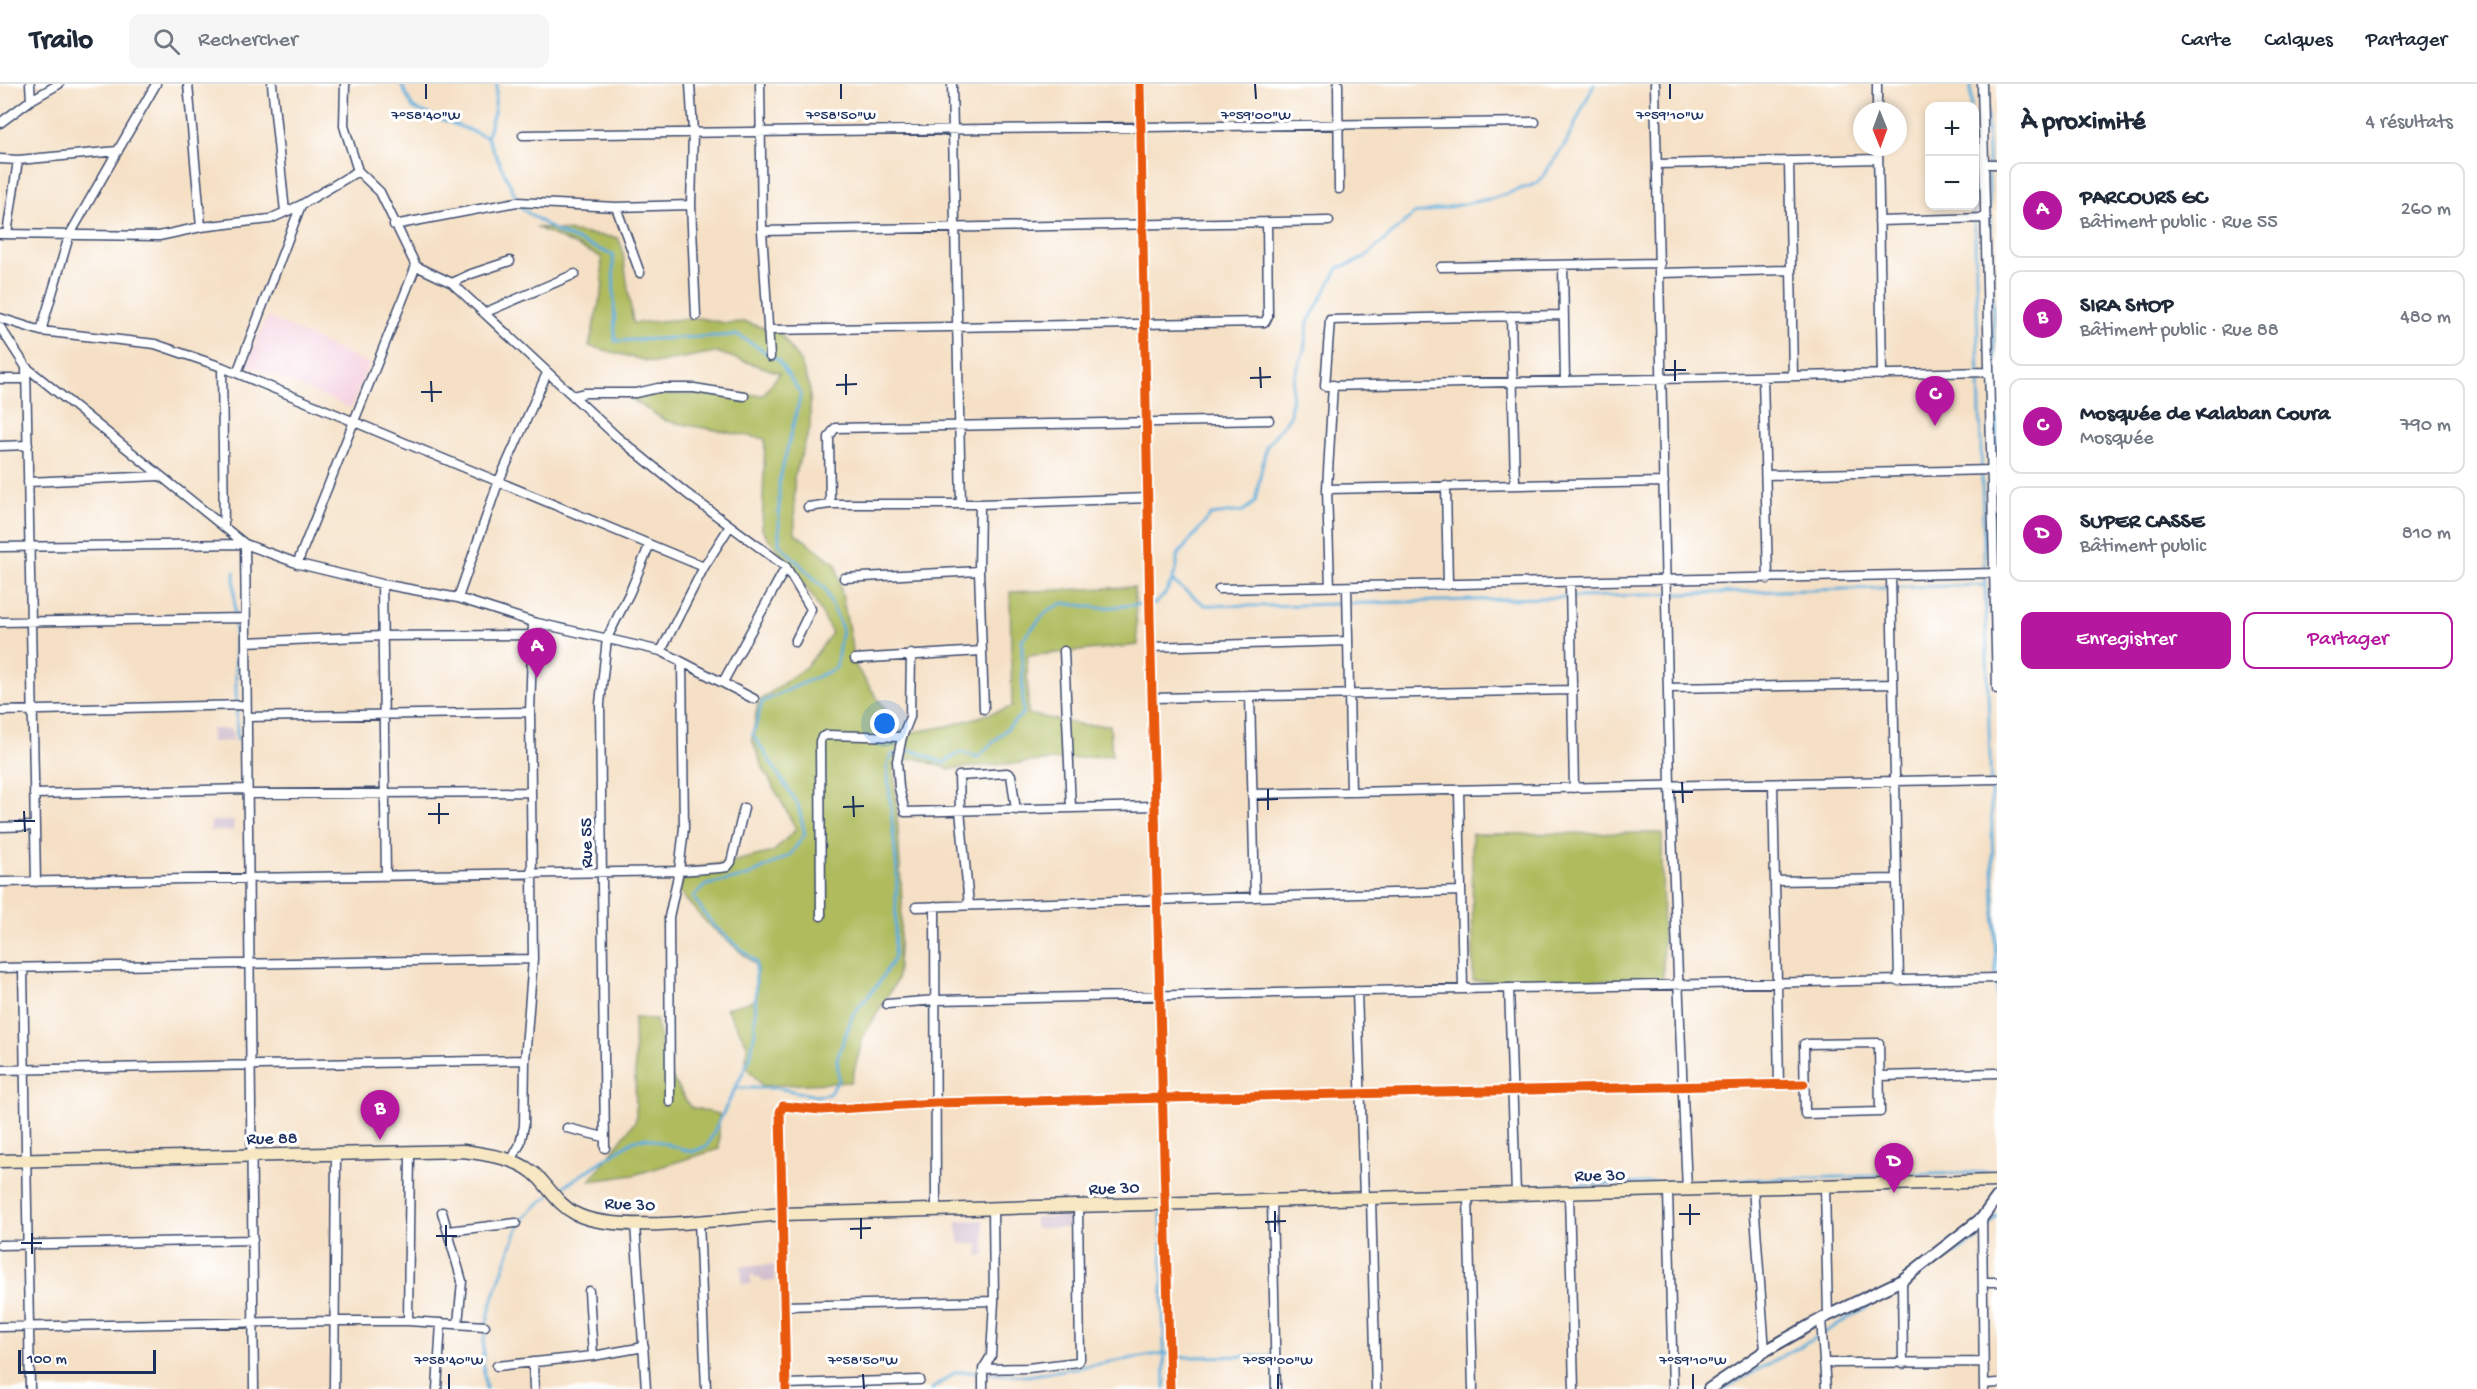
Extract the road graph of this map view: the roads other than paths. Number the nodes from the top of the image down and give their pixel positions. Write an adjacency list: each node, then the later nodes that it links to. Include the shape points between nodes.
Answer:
1 (30, 84): 15 (street)
2 (59, 84): 15 (street)
3 (156, 84): 25 (street)
4 (188, 84): 45 (street)
5 (272, 84): 38 (street)
6 (345, 84): 33 (street, via 344,126)
7 (690, 84): 23 (street)
8 (760, 84): 21 (street)
9 (952, 84): 22 (street)
10 (1140, 84): 20 (street)
11 (1338, 84): 19 (street)
12 (1655, 84): 30 (street)
13 (1877, 84): 16 (street)
14 (1982, 84): 31 (street)
15 (31, 100): 18 (street)
16 (1878, 102)
17 (1535, 122): 19 (street)
18 (0, 123)
19 (1339, 123): 20 (street); 34 (street)
20 (1141, 126): 22 (street); 43 (street)
21 (762, 130): 22 (street); 23 (street); 47 (street)
22 (953, 130): 46 (street)
23 (693, 132): 24 (street); 36 (street)
24 (523, 135)
25 (118, 151): 28 (street); 49 (street)
26 (0, 159): 28 (street)
27 (1878, 159): 29 (street); 41 (street)
28 (18, 160): 48 (street)
29 (1789, 161): 30 (street); 57 (street)
30 (1658, 164): 51 (street)
31 (1984, 164): 32 (street); 39 (street)
32 (1997, 164)
33 (358, 171): 35 (street); 44 (street, via 380,192)
34 (1339, 189)
35 (301, 205): 38 (street); 76 (street)
36 (691, 205): 37 (street); 64 (street)
37 (616, 207): 44 (street, via 517,202); 58 (street)
38 (285, 212): 45 (street, via 270,219)
39 (1986, 218): 41 (street); 54 (street)
40 (1329, 221): 42 (street)
41 (1880, 221): 78 (street)
42 (1267, 222): 43 (street); 67 (street, via 1265,322)
43 (1143, 224): 46 (street); 67 (street)
44 (394, 225): 53 (street)
45 (201, 226): 49 (street, via 159,236)
46 (955, 228): 47 (street); 69 (street)
47 (762, 231): 70 (street)
48 (4, 234): 49 (street)
49 (69, 236): 71 (street)
50 (510, 261): 61 (street)
51 (1660, 263): 52 (street); 59 (street)
52 (1563, 265): 56 (street); 63 (street)
53 (416, 266): 61 (street); 90 (street)
54 (1987, 266): 55 (street); 75 (street)
55 (1997, 266)
56 (1441, 267)
57 (1791, 270): 59 (street); 79 (street)
58 (640, 273)
59 (1660, 273): 83 (street)
60 (575, 274): 62 (street)
61 (452, 283): 62 (street)
62 (484, 313): 77 (street)
63 (1564, 315): 65 (street); 84 (street)
64 (696, 316)
65 (1511, 316): 85 (street); 86 (street, via 1330,320 1325,386)
66 (0, 318): 71 (street)
67 (1144, 325): 69 (street); 91 (street)
68 (0, 327): 73 (street)
69 (957, 327): 70 (street); 92 (street)
70 (768, 330): 72 (street)
71 (41, 331): 74 (street, via 155,344)
72 (770, 357)
73 (26, 367): 82 (street); 97 (street)
74 (222, 367): 76 (street); 110 (street)
75 (1989, 372): 78 (street); 95 (street)
76 (237, 373): 90 (street)
77 (547, 373): 87 (street); 100 (street)
78 (1882, 375): 79 (street)
79 (1793, 376): 80 (street)
80 (1763, 377): 83 (street); 96 (street)
81 (0, 379): 82 (street)
82 (26, 379): 93 (street)
83 (1662, 379): 84 (street); 99 (street)
84 (1565, 381): 85 (street)
85 (1513, 382): 86 (street); 101 (street)
86 (1333, 386): 103 (street)
87 (573, 396): 88 (street, via 693,388); 109 (street, via 656,469)
88 (744, 396)
89 (1269, 420): 91 (street)
90 (353, 422): 100 (street); 115 (street)
91 (1146, 422): 92 (street); 104 (street)
92 (959, 425): 105 (street, via 834,428 829,436); 106 (street)
93 (28, 445): 94 (street); 98 (street)
94 (0, 446)
95 (1992, 470): 96 (street); 119 (street)
96 (1766, 475): 122 (street)
97 (159, 476): 98 (street); 110 (street)
98 (28, 482): 114 (street)
99 (1664, 482): 101 (street); 123 (street)
100 (498, 483): 112 (street); 130 (street)
101 (1515, 485): 102 (street)
102 (1446, 486): 103 (street); 126 (street)
103 (1326, 489): 127 (street)
104 (1148, 498): 107 (street); 141 (street)
105 (830, 504): 106 (street); 108 (street)
106 (961, 504): 107 (street)
107 (981, 504): 118 (street)
108 (808, 507)
109 (730, 526): 116 (street); 117 (street)
110 (224, 527): 111 (street)
111 (244, 544): 114 (street); 115 (street); 131 (street)
112 (649, 546): 116 (street); 137 (street, Rue 55)
113 (0, 547): 114 (street)
114 (30, 547): 132 (street)
115 (297, 564): 125 (street)
116 (704, 567): 142 (street)
117 (786, 567): 140 (street, via 811,609); 149 (street)
118 (979, 571): 121 (street); 143 (street)
119 (1996, 573): 120 (street); 148 (street)
120 (1891, 576): 122 (street); 150 (street)
121 (844, 578)
122 (1768, 579): 123 (street)
123 (1666, 580): 124 (street); 151 (street)
124 (1570, 583): 126 (street); 153 (street)
125 (382, 584): 130 (street); 136 (street)
126 (1448, 585): 128 (street)
127 (1330, 587): 128 (street); 129 (street)
128 (1347, 587): 138 (street)
129 (1219, 590)
130 (458, 598): 134 (street)
131 (245, 618): 132 (street); 139 (street)
132 (31, 621): 133 (street); 160 (street)
133 (0, 622)
134 (533, 622): 135 (street); 137 (street)
135 (532, 635): 136 (street); 162 (street)
136 (382, 636): 139 (street); 163 (street)
137 (607, 638): 142 (street); 185 (street, Rue 55, via 600,704)
138 (1348, 641): 141 (street); 154 (street)
139 (246, 642): 158 (street)
140 (795, 642)
141 (1151, 647): 157 (street)
142 (661, 651): 147 (street)
143 (981, 651): 145 (street); 159 (street)
144 (1064, 651): 180 (street)
145 (911, 654): 146 (street); 165 (street, via 910,717)
146 (855, 659)
147 (682, 662): 149 (street); 186 (street, via 684,828)
148 (1997, 678): 152 (street)
149 (723, 682): 156 (street)
150 (1893, 684): 151 (street); 167 (street)
151 (1668, 688): 169 (street)
152 (1997, 689)
153 (1573, 690): 154 (street); 170 (street)
154 (1350, 695): 155 (street); 175 (street)
155 (1250, 696): 157 (street); 177 (street)
156 (754, 699)
157 (1153, 699): 178 (street)
158 (246, 705): 160 (street); 164 (street)
159 (984, 709)
160 (33, 710): 161 (street); 176 (street)
161 (0, 711)
162 (531, 712): 163 (street); 174 (street)
163 (383, 714): 164 (street); 173 (street)
164 (247, 717): 172 (street)
165 (902, 737): 181 (street, via 897,761 903,809 908,813); 200 (street, via 827,735 820,741)
166 (1997, 779): 167 (street)
167 (1895, 782): 168 (street); 190 (street)
168 (1773, 784): 169 (street); 191 (street)
169 (1670, 786): 170 (street); 208 (street)
170 (1574, 788): 171 (street)
171 (1459, 790): 175 (street); 194 (street)
172 (248, 792): 173 (street); 176 (street); 189 (street)
173 (384, 792): 174 (street); 188 (street)
174 (531, 792): 187 (street)
175 (1351, 792): 177 (street)
176 (34, 794): 184 (street)
177 (1252, 794): 195 (street)
178 (1155, 806): 180 (street); 196 (street)
179 (744, 808): 186 (street, via 727,867)
180 (1071, 808): 182 (street)
181 (960, 810): 182 (street); 182 (street, via 959,776 1007,773 1013,779); 197 (street)
182 (1016, 810)
183 (0, 826): 184 (street)
184 (35, 826): 193 (street)
185 (602, 872): 186 (street); 187 (street); 230 (street, Rue 55)
186 (679, 872): 227 (street, via 669,917)
187 (532, 874): 188 (street); 201 (street)
188 (386, 876): 189 (street)
189 (248, 878): 193 (street); 202 (street)
190 (1897, 879): 191 (street); 206 (street)
191 (1775, 881): 207 (street)
192 (0, 882): 193 (street)
193 (36, 882)
194 (1461, 891): 195 (street); 210 (street)
195 (1255, 897): 196 (street)
196 (1157, 900): 197 (street); 212 (street)
197 (969, 905): 198 (street)
198 (935, 906): 199 (street); 213 (street)
199 (916, 907)
200 (821, 916)
201 (533, 959): 202 (street); 215 (street)
202 (249, 964): 204 (street); 216 (street)
203 (0, 968): 204 (street)
204 (23, 968): 217 (street)
205 (1997, 978): 206 (street)
206 (1899, 981): 207 (street)
207 (1777, 983): 208 (street); 222 (street)
208 (1679, 985): 209 (street); 223 (street)
209 (1509, 988): 210 (street); 224 (street)
210 (1463, 989): 211 (street)
211 (1357, 991): 212 (street); 225 (street)
212 (1160, 995): 213 (street); 226 (street)
213 (936, 1000): 214 (street); 228 (street)
214 (887, 1004)
215 (525, 1060): 216 (street); 237 (street, via 524,1126)
216 (251, 1065): 217 (street); 233 (street)
217 (25, 1069): 218 (street); 236 (street)
218 (0, 1070)
219 (1997, 1073): 220 (street)
220 (1880, 1076): 221 (street, via 1880,1113 1805,1114); 221 (street, via 1879,1043 1804,1044)
221 (1804, 1084): 222 (street)
222 (1779, 1085): 223 (street)
223 (1684, 1087): 224 (street); 241 (street)
224 (1512, 1090): 225 (street); 244 (street)
225 (1360, 1093): 226 (street); 247 (street)
226 (1163, 1097): 228 (street); 249 (street)
227 (670, 1102)
228 (935, 1102): 253 (street); 255 (street, via 822,1110 783,1106)
229 (567, 1128): 230 (street)
230 (604, 1137): 231 (street, Rue 55)
231 (605, 1148)
232 (410, 1152): 234 (main road, Rue 88); 237 (main road, Rue 88, via 464,1151); 273 (street)
233 (252, 1155): 234 (main road, Rue 88); 236 (main road, Rue 88); 261 (street)
234 (336, 1155): 272 (street)
235 (0, 1161): 236 (main road, Rue 88)
236 (26, 1161): 262 (street)
237 (511, 1161): 251 (main road, Rue 88, via 528,1168)
238 (1997, 1181): 239 (main road, Rue 30)
239 (1826, 1187): 240 (main road, Rue 30); 270 (street)
240 (1753, 1188): 241 (main road, Rue 30); 280 (street)
241 (1688, 1190): 242 (main road, Rue 30)
242 (1668, 1191): 243 (main road, Rue 30); 305 (street)
243 (1569, 1193): 244 (main road, Rue 30); 304 (street)
244 (1516, 1194): 245 (main road, Rue 30)
245 (1468, 1196): 247 (main road, Rue 30); 303 (street)
246 (1997, 1197): 256 (street)
247 (1367, 1198): 248 (main road, Rue 30); 302 (street)
248 (1272, 1201): 249 (main road, Rue 30); 301 (street)
249 (1165, 1204): 250 (main road, Rue 30); 300 (street)
250 (1077, 1206): 252 (main road, Rue 30); 287 (street, via 1080,1359 1028,1368)
251 (563, 1207): 259 (main road, Rue 30, via 589,1219)
252 (993, 1209): 253 (main road, Rue 30); 268 (street)
253 (936, 1210): 255 (main road, Rue 30)
254 (442, 1212): 260 (street)
255 (782, 1214): 257 (main road, Rue 30); 269 (street)
256 (1982, 1218): 264 (street); 265 (street)
257 (699, 1221): 259 (main road, Rue 30); 297 (street)
258 (516, 1223): 260 (street)
259 (635, 1224): 279 (street)
260 (448, 1231): 275 (street, via 462,1281)
261 (253, 1240): 262 (street); 271 (street)
262 (28, 1244): 263 (street); 278 (street)
263 (0, 1245)
264 (1902, 1280): 270 (street); 285 (street)
265 (1983, 1282): 266 (street); 283 (street)
266 (1997, 1282)
267 (589, 1291): 281 (street)
268 (994, 1301): 269 (street); 287 (street, via 991,1356)
269 (784, 1306): 289 (street)
270 (1824, 1317): 280 (street); 284 (street)
271 (254, 1321): 272 (street); 278 (street); 292 (street)
272 (334, 1321): 273 (street); 293 (street)
273 (408, 1321): 274 (street)
274 (441, 1323): 275 (street); 294 (street)
275 (458, 1324): 276 (street)
276 (485, 1326)
277 (0, 1327): 278 (street)
278 (29, 1328): 291 (street)
279 (644, 1347): 281 (street); 296 (street)
280 (1765, 1350): 306 (street)
281 (593, 1356): 282 (street)
282 (533, 1362): 286 (street); 295 (street)
283 (1983, 1362): 285 (street); 290 (street)
284 (1825, 1363): 285 (street); 307 (street)
285 (1903, 1364)
286 (496, 1366)
287 (983, 1369): 299 (street)
288 (1997, 1383): 290 (street)
289 (786, 1386): 298 (street, via 920,1380)
290 (1984, 1386)
291 (30, 1389)
292 (255, 1389)
293 (334, 1389)
294 (437, 1389)
295 (534, 1389)
296 (646, 1389)
297 (706, 1389)
298 (909, 1389)
299 (983, 1389)
300 (1170, 1389)
301 (1276, 1389)
302 (1376, 1389)
303 (1473, 1389)
304 (1574, 1389)
305 (1674, 1389)
306 (1709, 1389)
307 (1826, 1389)

